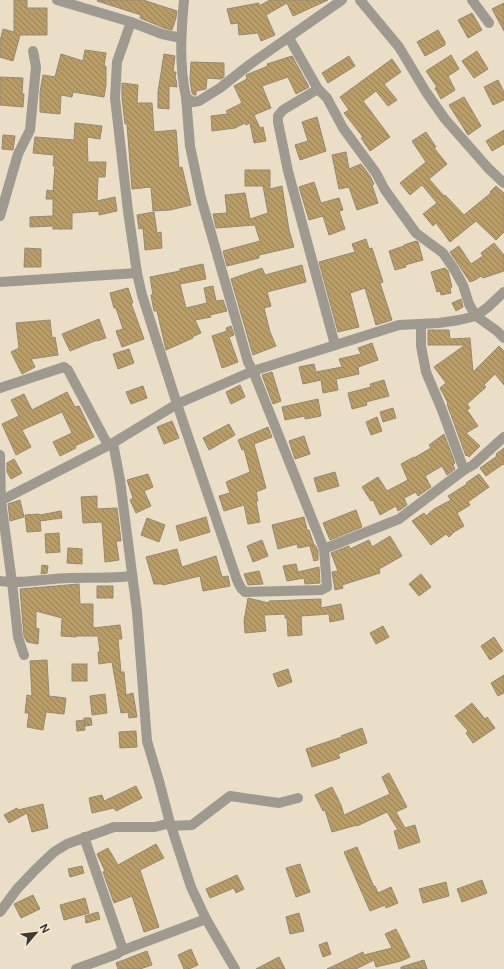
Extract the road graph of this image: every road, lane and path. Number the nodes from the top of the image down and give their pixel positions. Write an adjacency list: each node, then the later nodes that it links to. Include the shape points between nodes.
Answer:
1 (57, 0): 6 (street)
2 (184, 0): 8 (street)
3 (342, 0): 9 (street)
4 (360, 0): 13 (street, via 399,47 445,119)
5 (472, 0): 7 (street)
6 (131, 22): 8 (street); 15 (street, via 117,62 115,98)
7 (489, 23)
8 (181, 38): 12 (street)
9 (288, 38): 11 (street); 12 (street, via 199,101 193,102)
10 (34, 51): 14 (street, via 36,67 30,130 18,154)
11 (318, 89): 18 (street, via 327,98 343,128 416,233 443,253 463,285); 21 (street, via 283,110 278,116 278,122 288,171)
12 (186, 97): 22 (street, via 190,146 201,198 248,362)
13 (504, 183)
14 (0, 216)
15 (137, 273): 16 (street); 24 (street)
16 (0, 282)
17 (504, 292): 18 (street)
18 (476, 316): 19 (street); 20 (street)
19 (421, 325): 21 (street, via 399,325); 28 (street, via 421,346 426,372)
20 (504, 338)
21 (335, 345): 22 (street)
22 (253, 371): 24 (street); 30 (street)
23 (0, 388): 26 (street, via 64,367)
24 (177, 404): 26 (street); 30 (street, via 241,588 246,592 321,590 327,586)
25 (504, 437): 28 (street)
26 (110, 444): 29 (street); 31 (street, via 120,480)
27 (0, 455): 29 (street)
28 (464, 470): 30 (street, via 400,519)
29 (1, 501): 33 (street)
30 (324, 549)
31 (131, 576): 33 (street); 36 (street, via 137,612 147,742)
32 (0, 581): 33 (street)
33 (12, 582): 34 (street, via 18,637)
34 (24, 655)
35 (298, 798): 36 (street, via 279,803 230,796 192,825)
36 (171, 824): 37 (street, via 155,827 114,827); 39 (street, via 192,887)
37 (84, 837): 38 (street, via 54,852 17,889); 40 (street, via 120,938)
38 (0, 912)
39 (206, 919): 40 (street); 42 (street)
40 (121, 951): 41 (street)
41 (78, 969)
42 (235, 969)

